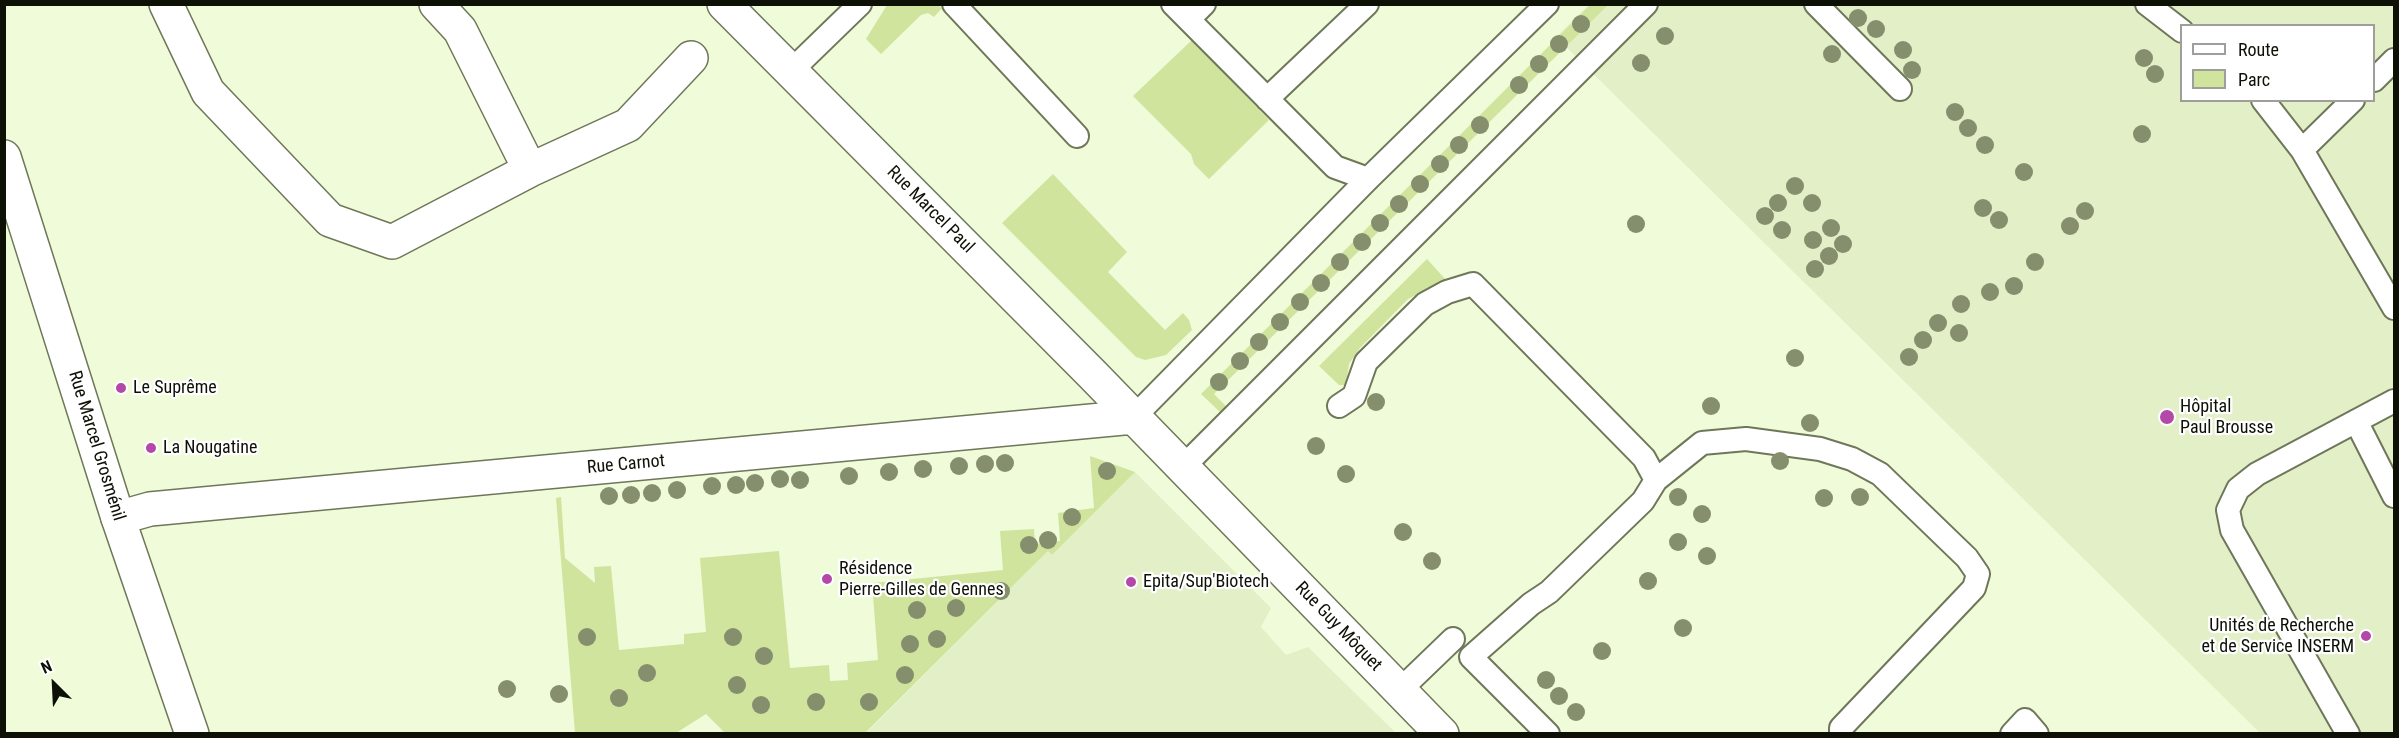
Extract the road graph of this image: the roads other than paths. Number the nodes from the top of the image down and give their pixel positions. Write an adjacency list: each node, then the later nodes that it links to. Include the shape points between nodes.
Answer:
1 (166, 4): 24 (street, via 208,92 330,220 392,242)
2 (436, 4): 24 (street, via 460,30)
3 (724, 4): 15 (street, Rue Marcel Paul)
4 (860, 4): 15 (lane)
5 (954, 4): 21 (lane)
6 (1367, 4): 18 (lane)
7 (1547, 4): 25 (lane)
8 (1646, 4): 31 (lane)
9 (1816, 4): 17 (lane)
10 (2146, 4): 12 (lane)
11 (1189, 9): 18 (lane)
12 (2180, 30)
13 (691, 58): 24 (street, via 628,125)
14 (2394, 60): 16 (lane)
15 (792, 70): 29 (street, Rue Marcel Paul)
16 (2375, 78)
17 (1900, 89)
18 (1267, 99): 25 (lane, via 1335,167)
19 (2265, 102): 22 (lane)
20 (2351, 102): 22 (lane)
21 (1077, 135)
22 (2302, 150): 26 (lane)
23 (4, 157): 34 (street, Rue Marcel Grosménil)
24 (530, 170)
25 (1368, 178): 29 (lane)
26 (2394, 308)
27 (2394, 401): 30 (lane)
28 (1339, 406): 32 (lane, via 1354,396 1366,362 1425,304 1473,284 1644,458)
29 (1134, 417): 31 (street, Rue Guy Môquet); 34 (street, Rue Carnot, via 150,509)
30 (2356, 422): 33 (lane); 43 (lane, via 2257,474 2238,489 2228,510 2232,530)
31 (1183, 467): 36 (street, Rue Guy Môquet)
32 (1656, 480): 39 (lane, via 1643,501 1549,592 1471,657); 40 (lane, via 1702,443 1746,439 1820,449 1852,459 1880,474 1967,558 1978,574 1974,588 1841,728)
33 (2394, 496)
34 (118, 518): 37 (street, Rue Marcel Grosménil)
35 (1453, 639): 36 (lane)
36 (1400, 691): 38 (street, Rue Guy Môquet)
37 (192, 734)
38 (1442, 734)
39 (1548, 734)
40 (1841, 734)
41 (2012, 734): 42 (lane, via 2025,720)
42 (2037, 734)
43 (2348, 734)

